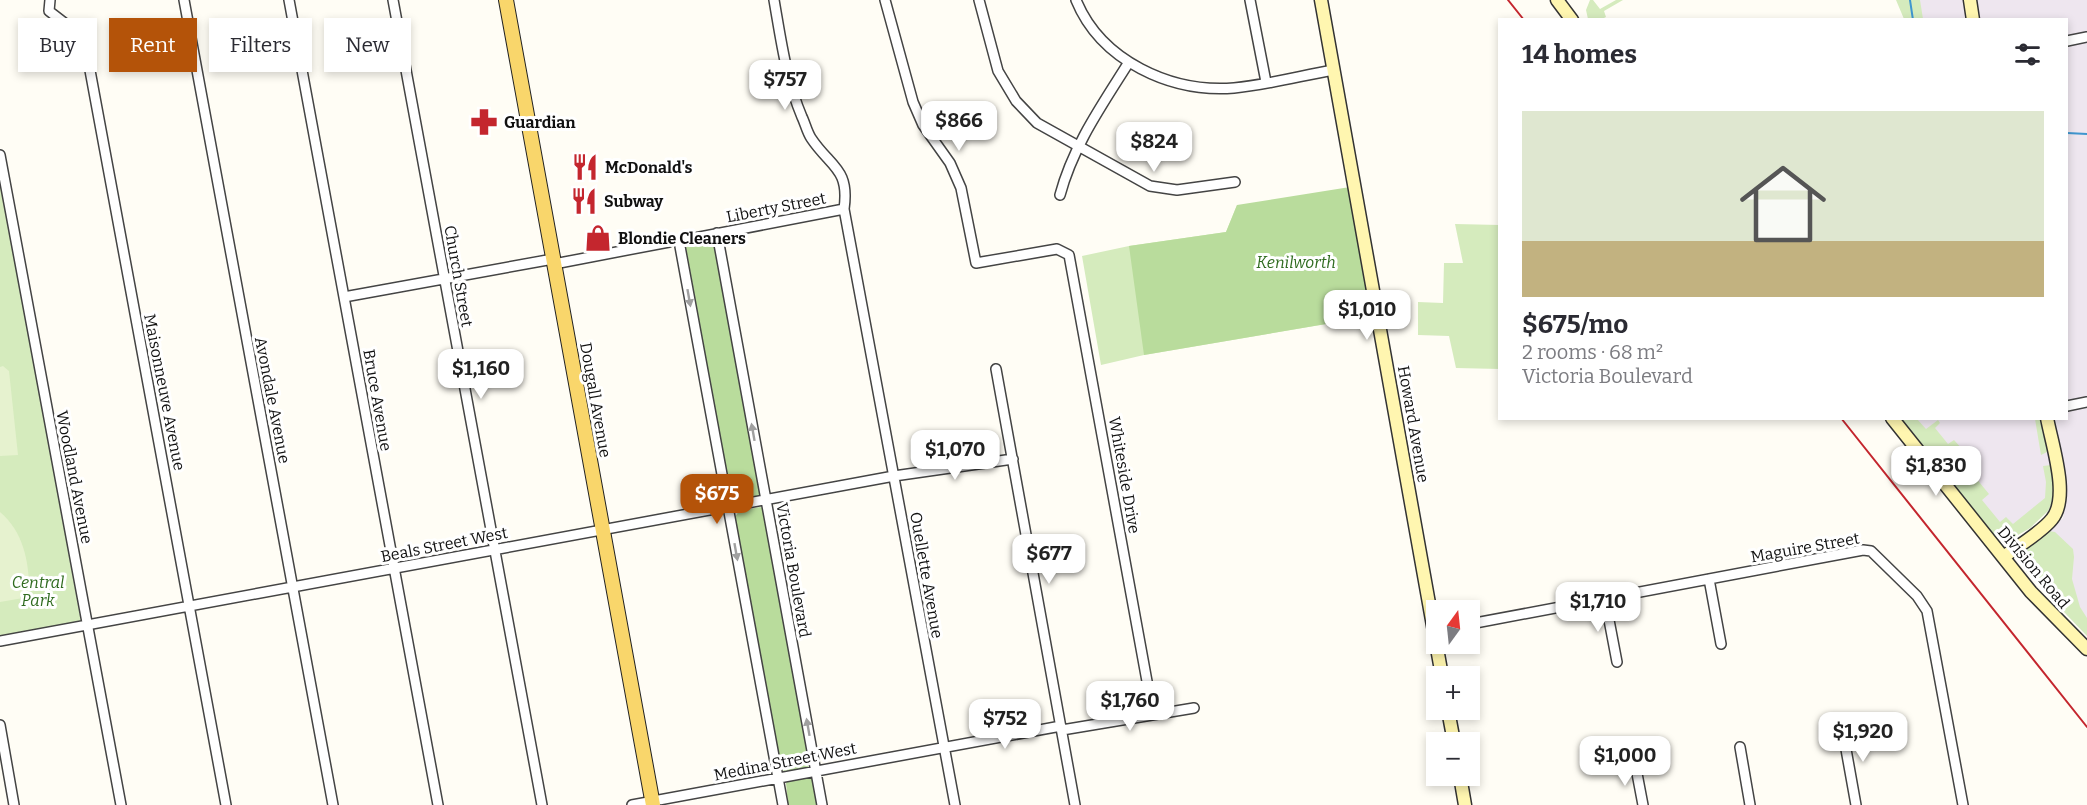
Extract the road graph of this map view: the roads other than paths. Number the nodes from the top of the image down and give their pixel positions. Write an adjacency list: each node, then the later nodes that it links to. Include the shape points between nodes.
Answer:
1 (50, 0): 49 (street, Maisonneuve Avenue, via 49,11 84,38)
2 (184, 0): 46 (street, Avondale Avenue)
3 (289, 0): 31 (street, Bruce Avenue)
4 (393, 0): 30 (street, Church Street)
5 (506, 0): 29 (main road, Dougall Avenue)
6 (774, 0): 26 (street, Ouellette Avenue, via 797,104 810,138 843,179 847,193)
7 (885, 0): 57 (street, Whiteside Drive, via 923,125 950,162 961,188 976,263 1057,249 1069,255)
8 (979, 0): 21 (street, via 998,71 1016,101 1037,123)
9 (1076, 0): 18 (street, via 1103,42)
10 (1250, 0): 20 (street)
11 (1321, 0): 19 (street, Howard Avenue)
12 (1557, 0): 14 (street)
13 (1970, 0): 15 (street)
14 (1570, 18)
15 (1973, 18)
16 (2087, 37): 17 (street)
17 (2068, 41)
18 (1129, 62): 20 (street, via 1171,82 1208,88); 21 (street)
19 (1333, 69): 20 (street); 48 (street, Howard Avenue)
20 (1266, 82)
21 (1077, 146): 24 (street, via 1150,186 1177,190); 25 (street)
22 (0, 155): 23 (street, Woodland Avenue)
23 (1, 170): 51 (street, Woodland Avenue)
24 (1235, 182)
25 (1060, 195)
26 (844, 209): 27 (street, Liberty Street); 38 (street, Ouellette Avenue)
27 (717, 233): 28 (street, Liberty Street); 39 (street, Victoria Boulevard, one-way to 27)
28 (674, 242): 29 (street, Liberty Street); 40 (street, one-way to 40)
29 (554, 261): 30 (street, Liberty Street); 41 (main road, Dougall Avenue)
30 (445, 279): 31 (street, Liberty Street); 42 (street, Church Street)
31 (344, 297): 44 (street, Bruce Avenue)
32 (996, 369): 37 (street)
33 (2087, 402): 34 (street)
34 (2068, 406)
35 (1894, 420): 43 (street, Division Road)
36 (2047, 420): 43 (street, via 2061,492 2058,509 2051,520)
37 (1013, 459): 38 (street, Beals Street West); 60 (street)
38 (894, 476): 39 (street, Beals Street West); 61 (street, Ouellette Avenue)
39 (766, 500): 40 (street, Beals Street West); 64 (street, Victoria Boulevard, one-way to 39)
40 (728, 507): 41 (street, Beals Street West); 65 (street, one-way to 65)
41 (603, 530): 42 (street, Beals Street West); 67 (main road, Dougall Avenue)
42 (495, 550): 44 (street, Beals Street West); 73 (street, Church Street)
43 (2003, 557): 54 (street, Division Road)
44 (394, 570): 46 (street, Beals Street West); 72 (street, Bruce Avenue)
45 (1709, 579): 47 (street, Maguire Street); 53 (street); 83 (street, Maguire Street, via 1871,551 1927,611)
46 (293, 588): 49 (street, Beals Street West); 71 (street, Avondale Avenue)
47 (1605, 599): 50 (street, Maguire Street); 55 (street)
48 (1429, 600)
49 (189, 607): 51 (street, Beals Street West); 70 (street, Maisonneuve Avenue)
50 (1480, 622)
51 (88, 625): 52 (street, Beals Street West); 69 (street, Woodland Avenue)
52 (0, 641)
53 (1720, 644)
54 (2087, 649)
55 (1617, 662)
56 (1194, 708): 57 (street, Medina Street West)
57 (1153, 714): 60 (street, Medina Street West)
58 (0, 725): 68 (street)
59 (1842, 727): 82 (street)
60 (1061, 728): 61 (street, Medina Street West); 78 (street)
61 (944, 747): 64 (street, Medina Street West); 77 (street, Ouellette Avenue)
62 (1740, 747): 81 (street)
63 (1635, 763): 80 (street)
64 (816, 771): 65 (street, Medina Street West); 76 (street, Victoria Boulevard)
65 (778, 778): 67 (street, Medina Street West); 75 (street)
66 (1462, 786): 79 (street)
67 (653, 803): 74 (street, Medina Street West)
68 (15, 805)
69 (121, 805)
70 (226, 805)
71 (333, 805)
72 (438, 805)
73 (542, 805)
74 (632, 805)
75 (783, 805)
76 (822, 805)
77 (955, 805)
78 (1075, 805)
79 (1465, 805)
80 (1643, 805)
81 (1750, 805)
82 (1856, 805)
83 (1963, 805)

